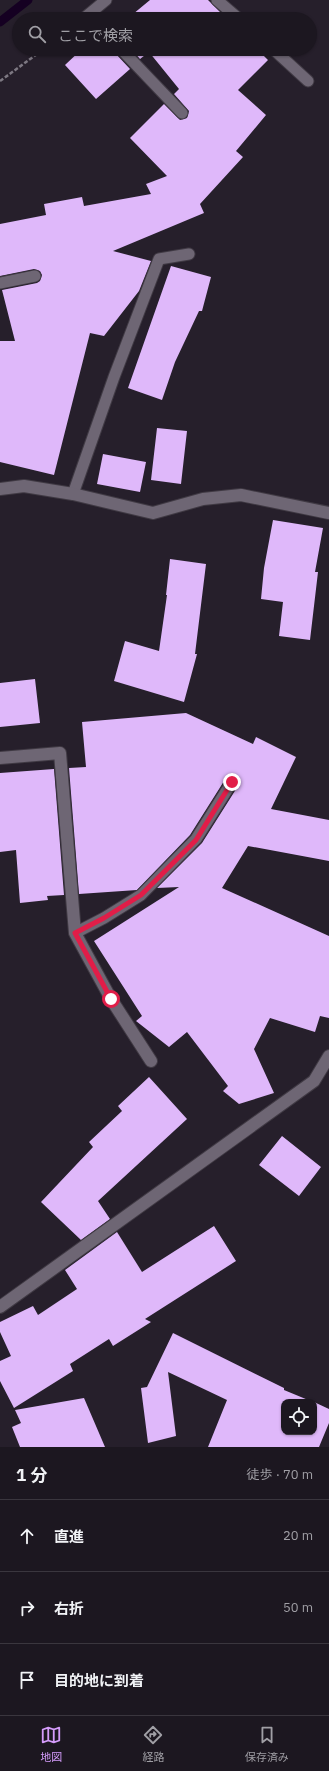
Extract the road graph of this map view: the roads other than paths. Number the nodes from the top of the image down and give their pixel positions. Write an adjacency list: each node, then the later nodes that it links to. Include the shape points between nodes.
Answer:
1 (106, 0): 3 (lane)
2 (217, 0): 4 (lane)
3 (93, 12)
4 (231, 12)
5 (128, 56): 8 (lane)
6 (281, 56): 7 (lane)
7 (308, 81)
8 (182, 114)
9 (189, 254): 13 (lane, via 160,259 114,377)
10 (35, 276): 11 (lane)
11 (0, 282)
12 (0, 489): 13 (street, via 24,486)
13 (73, 494): 14 (street, via 153,513 203,499 241,495)
14 (329, 513)
15 (0, 758): 17 (street, via 60,753)
16 (232, 782): 17 (lane, via 196,840 141,895)
17 (75, 933): 19 (street, via 111,999)
18 (329, 1056): 20 (street, via 314,1081)
19 (151, 1061)
20 (0, 1307)

